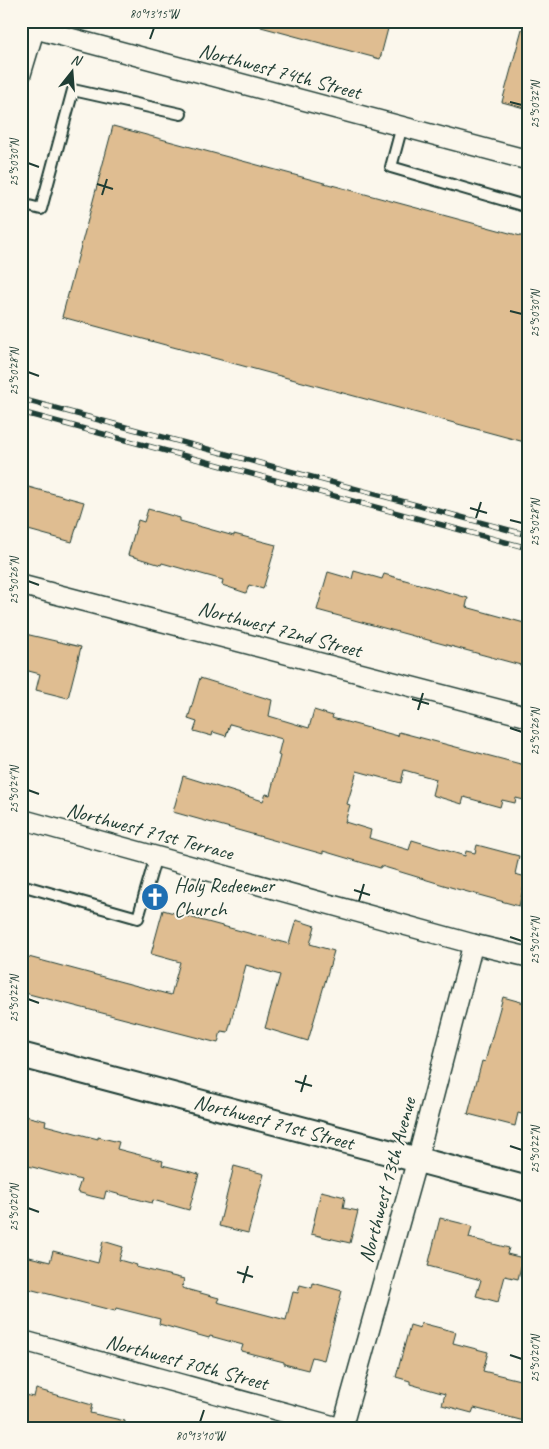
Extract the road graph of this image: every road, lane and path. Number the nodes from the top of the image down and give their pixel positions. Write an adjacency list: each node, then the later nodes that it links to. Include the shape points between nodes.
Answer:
1 (31, 25): 2 (street); 4 (street, Northwest 74th Street)
2 (21, 74)
3 (181, 114): 6 (lane, via 74,90 41,209)
4 (402, 126): 5 (street, Northwest 74th Street); 7 (lane, via 391,167)
5 (528, 160)
6 (21, 204)
7 (528, 208)
8 (21, 585): 9 (street, Northwest 72nd Street)
9 (528, 717)
10 (21, 819): 11 (street, Northwest 71st Terrace)
11 (156, 856): 12 (lane, via 138,918); 13 (street, Northwest 71st Terrace)
12 (21, 886)
13 (473, 944): 14 (street, Northwest 71st Terrace); 16 (street, Northwest 13th Avenue)
14 (528, 957)
15 (21, 1055): 16 (street, Northwest 71st Street)
16 (417, 1160): 17 (street, Northwest 71st Street); 19 (street, Northwest 13th Avenue)
17 (528, 1189)
18 (21, 1340): 19 (street, Northwest 70th Street)
19 (342, 1428)

